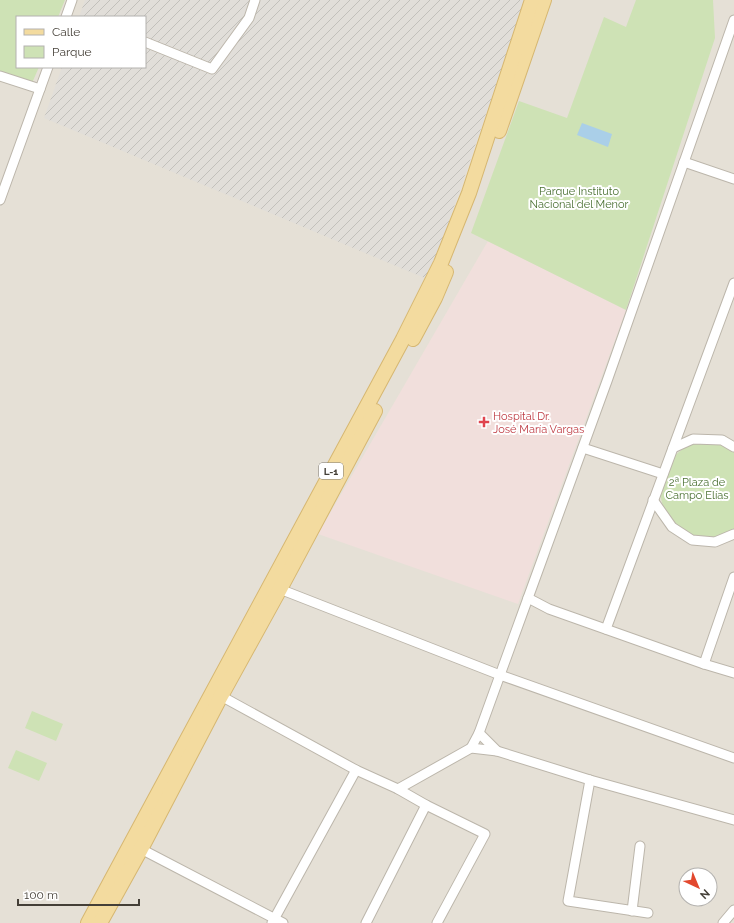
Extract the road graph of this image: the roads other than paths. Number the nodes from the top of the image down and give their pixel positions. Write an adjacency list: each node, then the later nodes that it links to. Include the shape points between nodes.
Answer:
1 (72, 0): 5 (street)
2 (255, 0): 7 (street, via 249,18 212,68)
3 (532, 0): 22 (main road, L-1, via 469,193 441,263)
4 (544, 0): 22 (main road, L-1, via 477,198 436,298)
5 (66, 16)
6 (734, 20): 11 (street)
7 (146, 42)
8 (48, 68): 10 (street)
9 (0, 76): 10 (street)
10 (40, 89): 13 (street)
11 (684, 162): 12 (street); 16 (street)
12 (734, 179)
13 (0, 200)
14 (734, 282): 17 (street)
15 (734, 447): 17 (street, via 722,440 693,439)
16 (583, 448): 18 (street); 23 (street)
17 (673, 448): 18 (street)
18 (663, 474): 19 (street)
19 (654, 500): 20 (street, via 672,527 692,540 715,542); 24 (street)
20 (734, 534)
21 (734, 577): 25 (street)
22 (275, 587): 27 (street); 28 (main road, L-1); 44 (main road, L-1)
23 (528, 598): 24 (street, via 549,609); 27 (street)
24 (606, 628): 25 (street)
25 (704, 664): 26 (street)
26 (734, 673)
27 (500, 675): 29 (street); 32 (street)
28 (221, 696): 33 (street); 39 (main road, L-1)
29 (479, 733): 30 (street); 31 (street)
30 (471, 748): 31 (street); 35 (street)
31 (497, 751): 34 (street)
32 (734, 758)
33 (356, 770): 35 (street); 43 (street)
34 (590, 780): 37 (street); 41 (street, via 568,901)
35 (398, 789): 36 (street)
36 (426, 805): 46 (street); 47 (street, via 484,834)
37 (734, 820)
38 (640, 846): 41 (street)
39 (141, 849): 43 (street); 45 (main road, L-1)
40 (734, 910): 48 (street)
41 (632, 911): 42 (street)
42 (648, 913)
43 (276, 921)
44 (88, 923)
45 (100, 923)
46 (366, 923)
47 (437, 923)
48 (723, 923)

